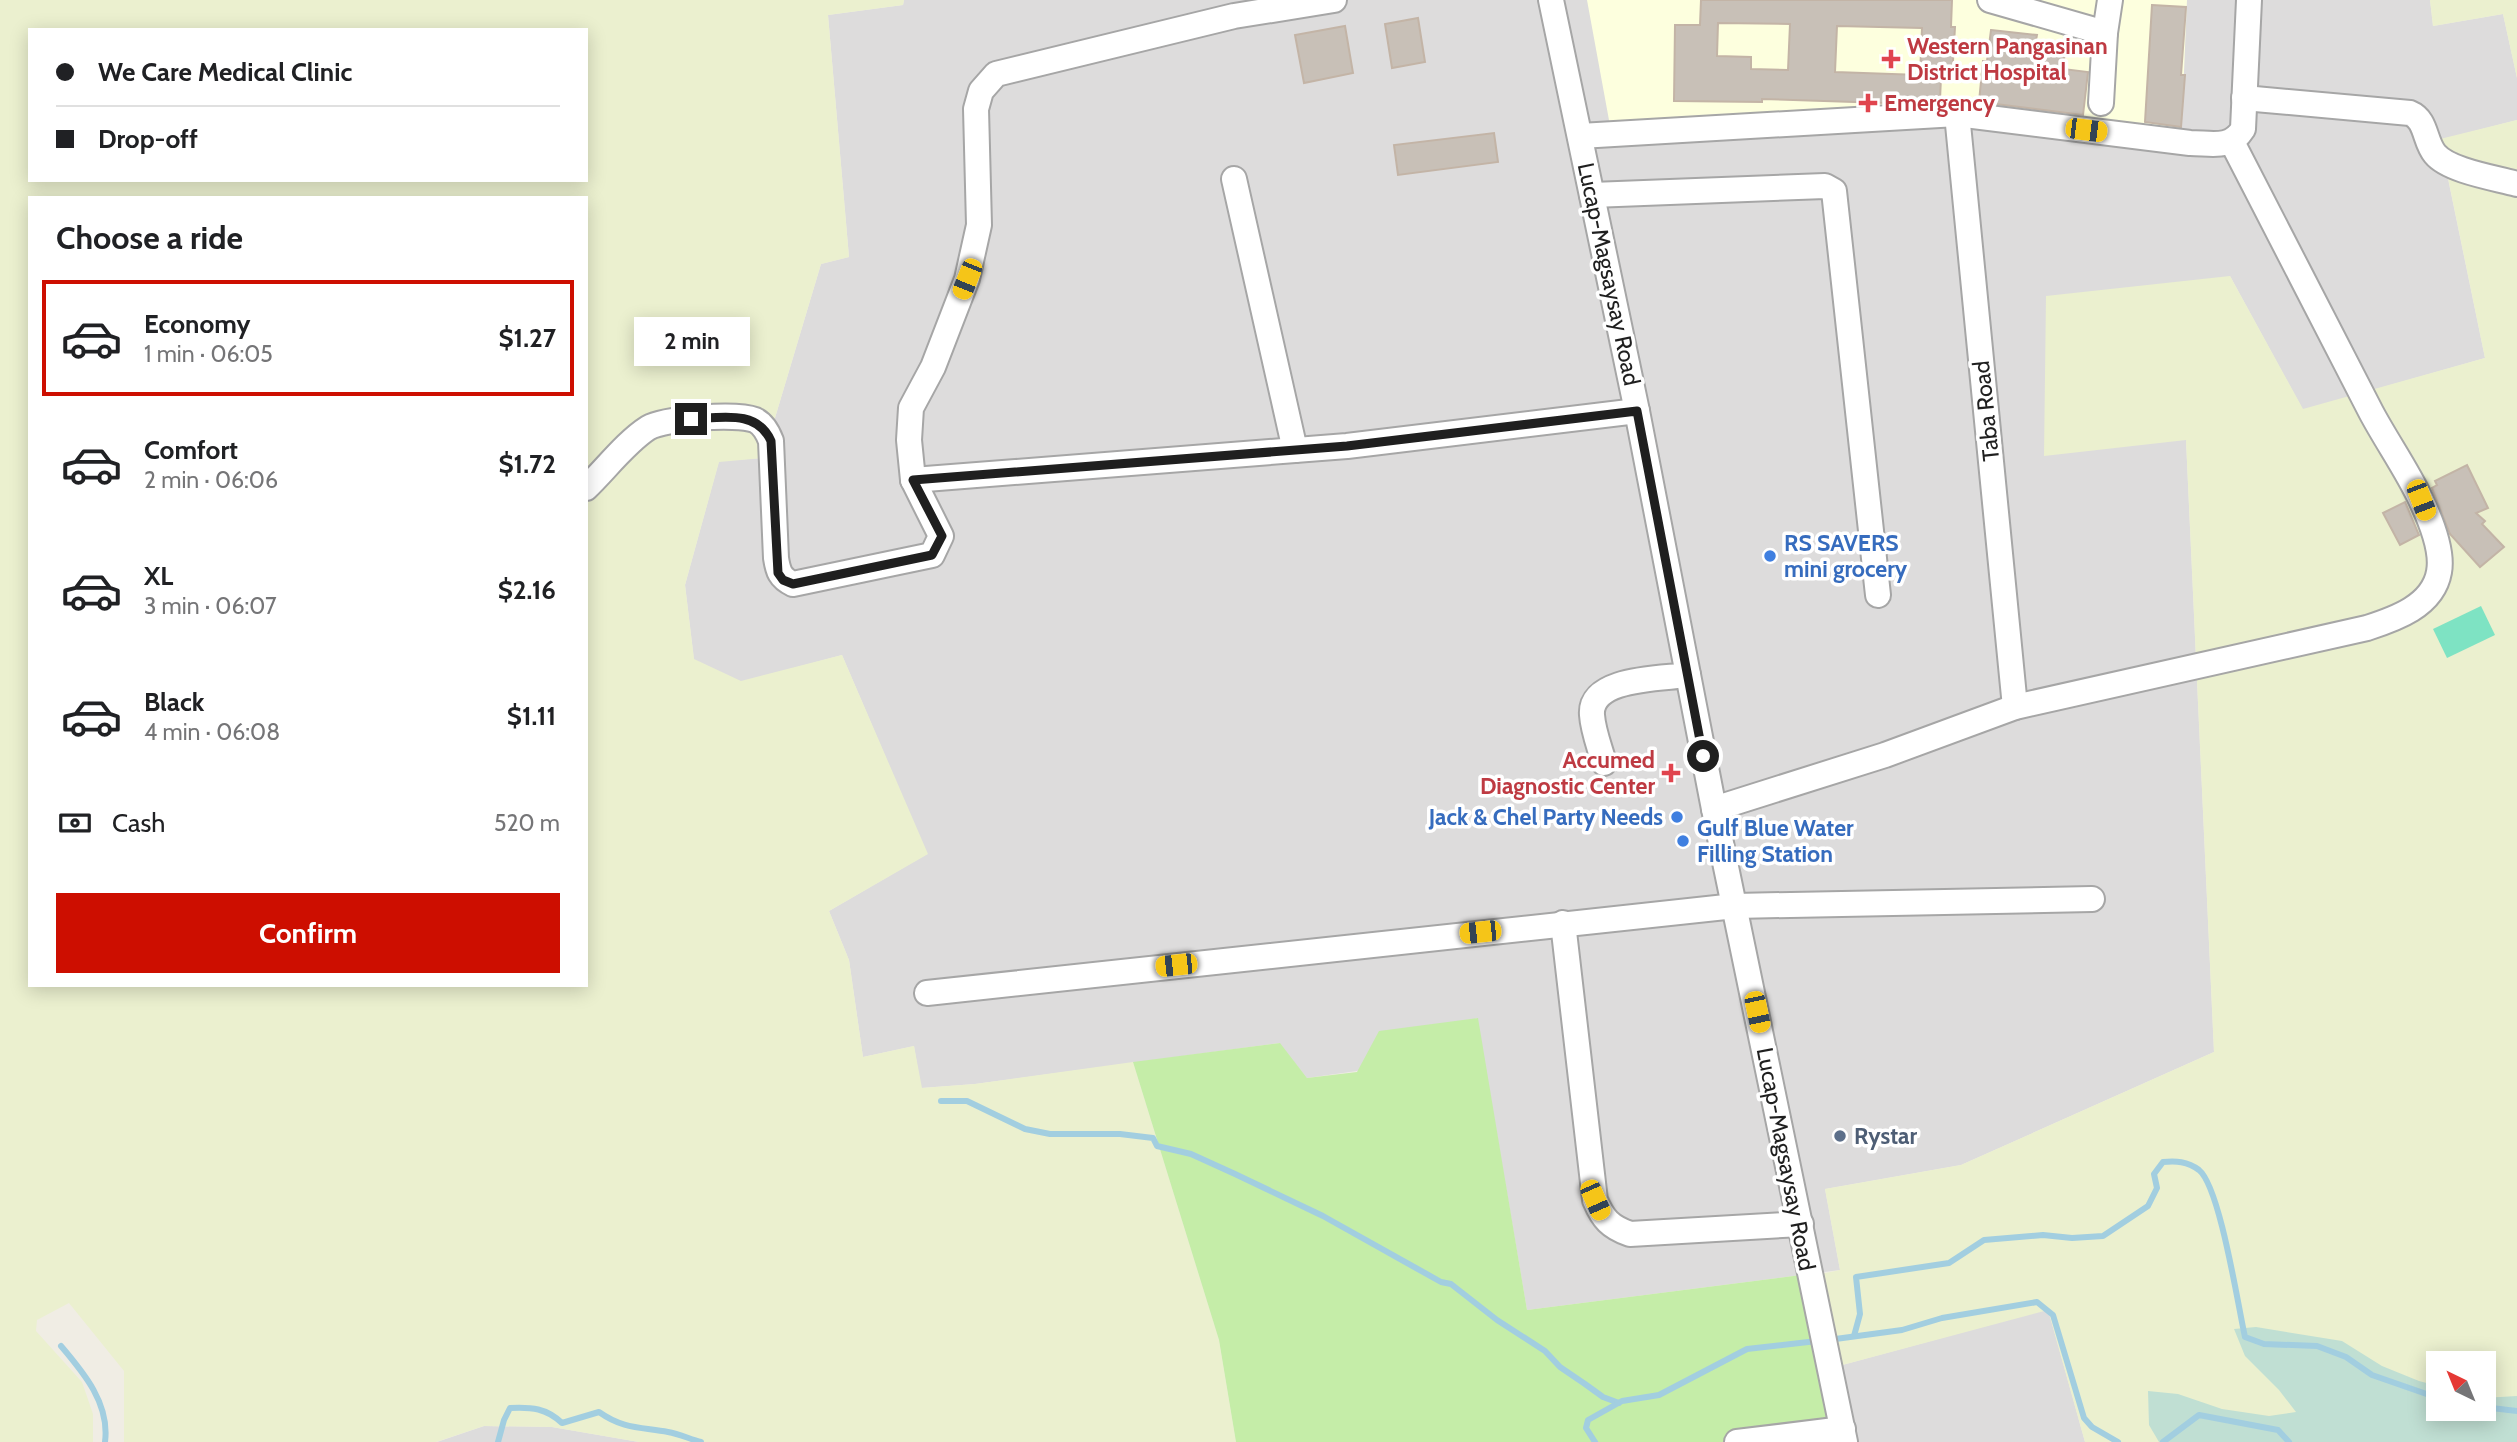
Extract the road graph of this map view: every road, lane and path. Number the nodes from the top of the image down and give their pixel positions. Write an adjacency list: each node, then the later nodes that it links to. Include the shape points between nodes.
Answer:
1 (1334, 0): 17 (street, via 1234,16 996,74 987,83 976,109 979,225 967,279 933,367 911,408)
2 (1551, 0): 10 (street, Lucap-Magsaysay Road)
3 (1990, 0): 6 (street)
4 (2110, 0): 6 (street)
5 (2249, 0): 7 (street)
6 (2105, 33): 8 (street)
7 (2244, 98): 11 (street, via 2243,129); 13 (street, via 2410,113 2419,118 2439,158)
8 (2101, 103)
9 (1957, 114): 10 (street); 11 (street, via 2190,143); 21 (street, Taba Road)
10 (1580, 136): 14 (street, Lucap-Magsaysay Road)
11 (2232, 142): 21 (street, via 2421,500 2436,539 2440,571 2432,591 2414,608 2367,628)
12 (1234, 178): 16 (street)
13 (2517, 184)
14 (1592, 195): 15 (street, Lucap-Magsaysay Road); 19 (street, via 1825,186 1834,191)
15 (1637, 411): 16 (street); 20 (street, Lucap-Magsaysay Road)
16 (1295, 450): 17 (street)
17 (913, 480): 18 (street, via 942,536 932,555 793,584 778,573 771,441 756,421 670,420 649,428)
18 (588, 486)
19 (1878, 595)
20 (1688, 675): 22 (street, via 1618,684 1600,693 1592,716); 23 (street, Lucap-Magsaysay Road)
21 (2015, 707): 23 (street, via 1885,755)
22 (1604, 763)
23 (1714, 809): 25 (street, Lucap-Magsaysay Road)
24 (2092, 900): 25 (street)
25 (1735, 906): 26 (street); 28 (street, Lucap-Magsaysay Road)
26 (1563, 923): 27 (street); 28 (street, via 1595,1200 1604,1220 1630,1234)
27 (927, 993)
28 (1801, 1224): 29 (street, Lucap-Magsaysay Road)
29 (1844, 1435): 30 (street)
30 (1737, 1442)

